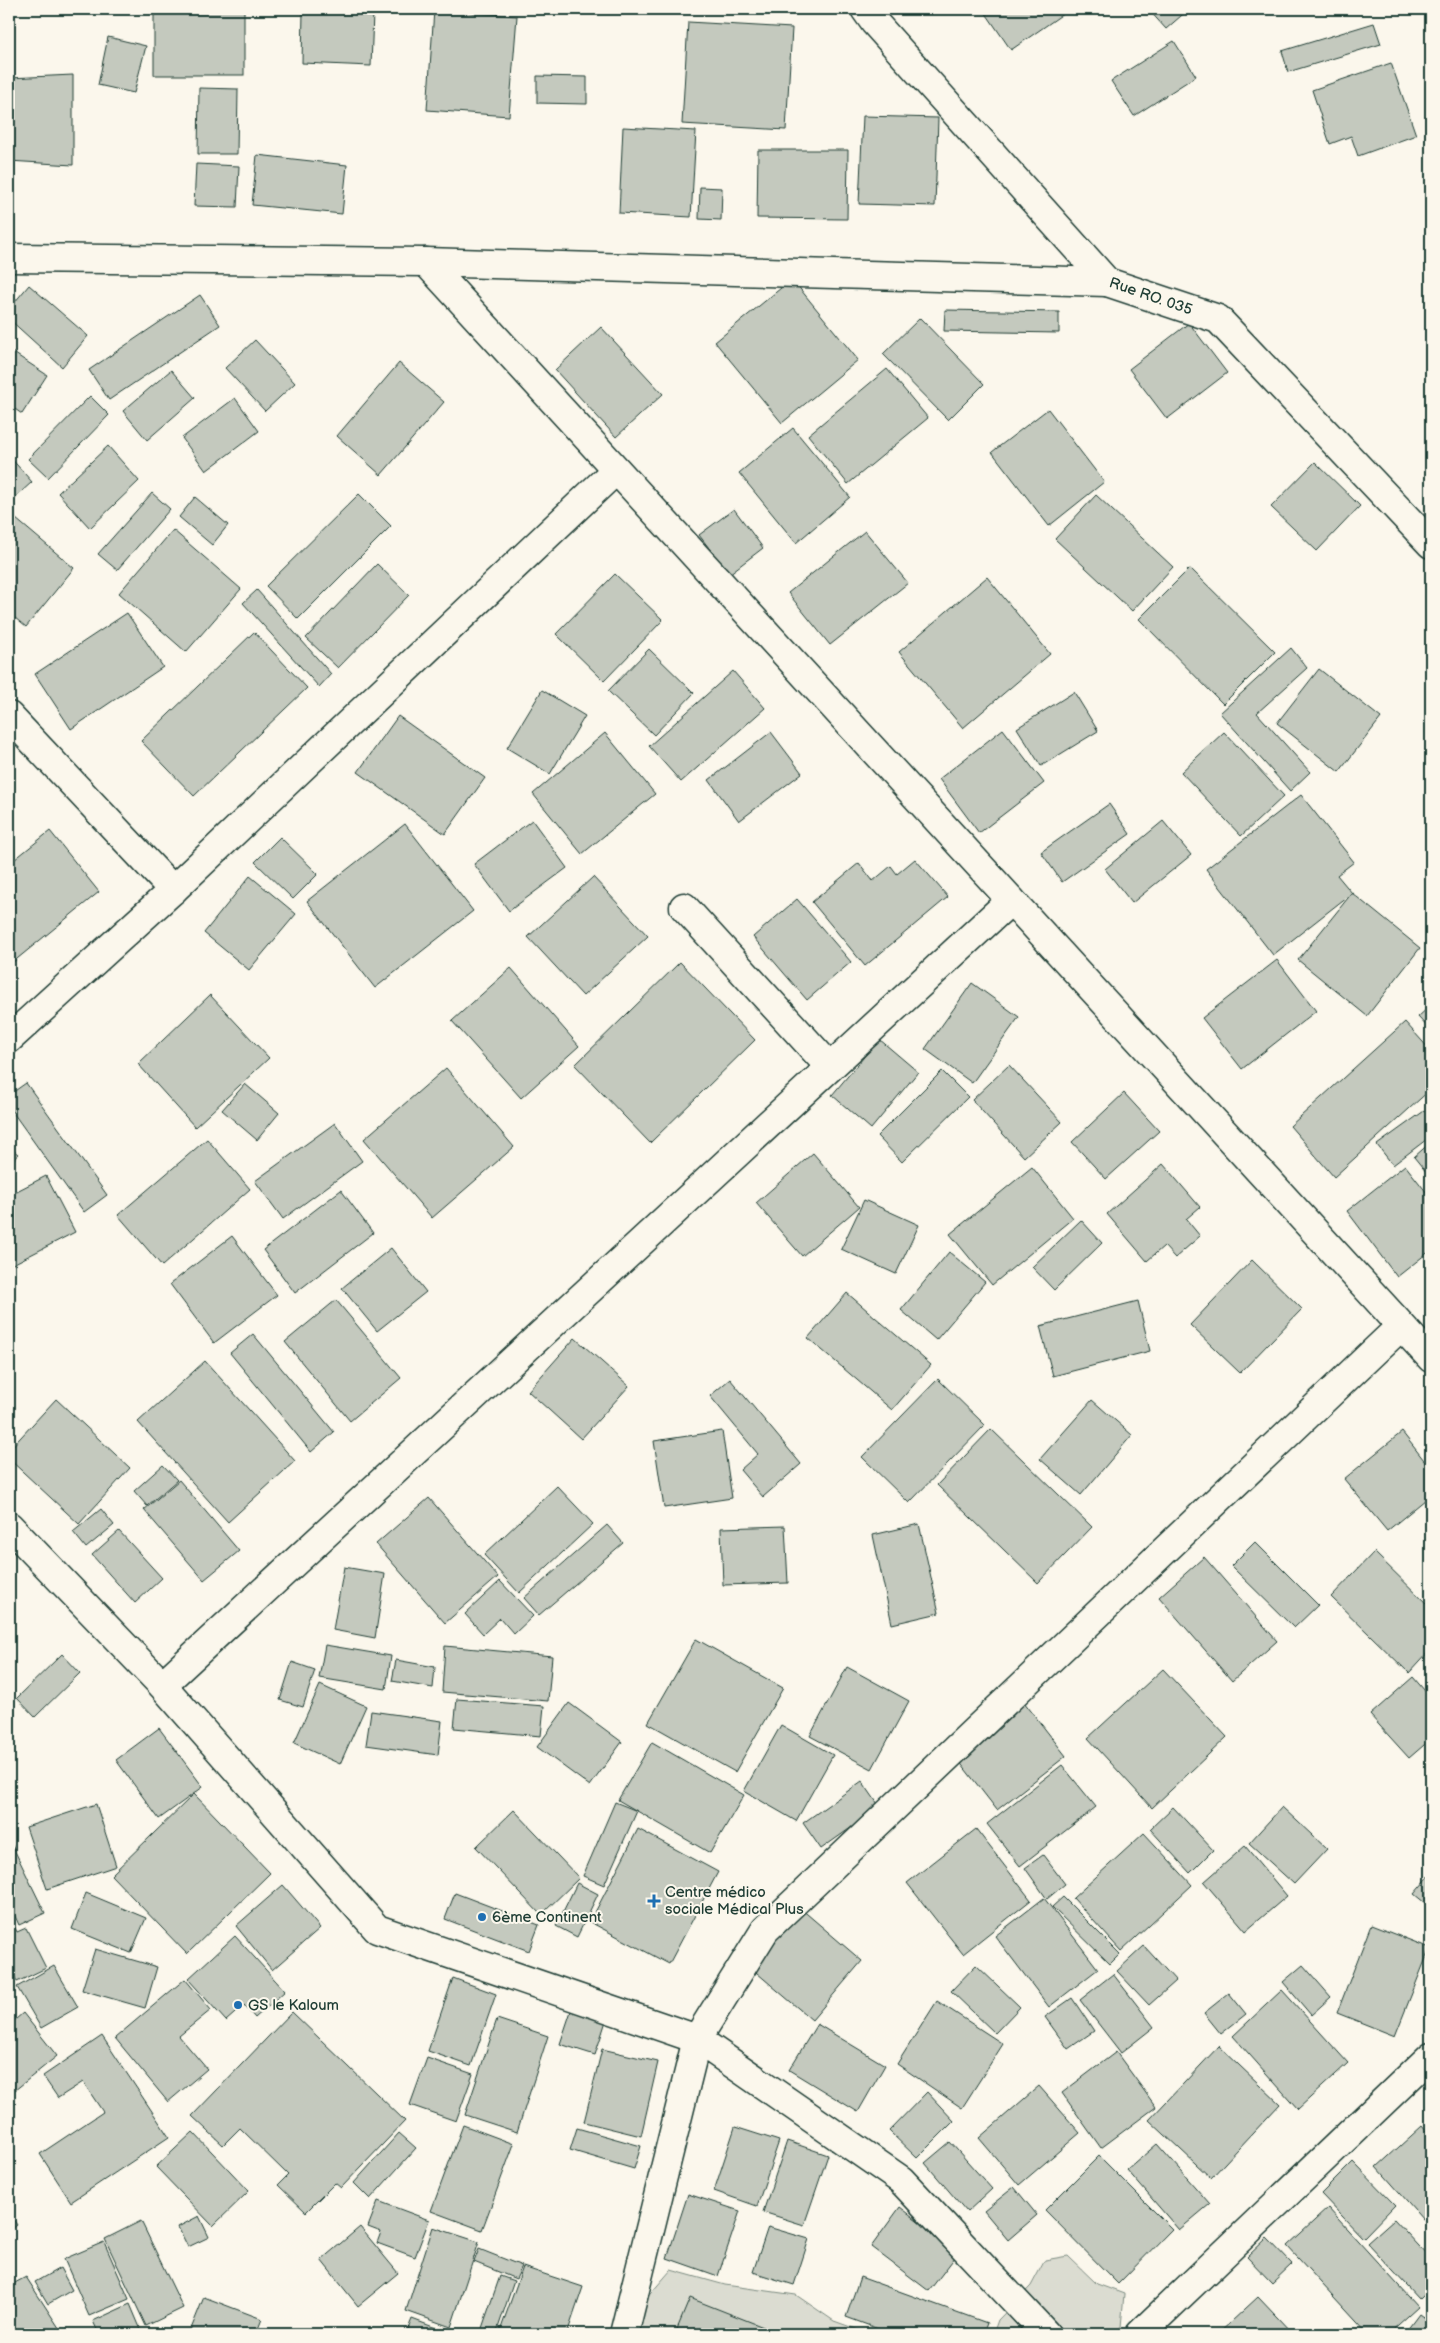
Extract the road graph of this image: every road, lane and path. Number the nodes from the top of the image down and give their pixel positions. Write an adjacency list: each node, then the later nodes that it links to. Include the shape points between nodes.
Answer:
1 (865, 9): 4 (street, Rue RO. 035)
2 (9, 258): 3 (street)
3 (426, 262): 4 (street); 5 (street)
4 (1107, 282): 6 (street, Rue RO. 035, via 1218,319)
5 (616, 470): 8 (street); 9 (street)
6 (1431, 544)
7 (9, 716): 8 (street)
8 (173, 890): 11 (street)
9 (1011, 900): 12 (street); 13 (street)
10 (684, 907): 12 (street)
11 (9, 1039)
12 (830, 1067): 16 (street)
13 (1401, 1326): 14 (street); 17 (street, via 765,1930)
14 (1431, 1358)
15 (9, 1526): 16 (street)
16 (162, 1685): 17 (street, via 377,1929)
17 (697, 2039): 19 (street); 20 (street, via 901,2180)
18 (1431, 2056): 21 (street)
19 (624, 2334)
20 (1046, 2334)
21 (1140, 2334)

